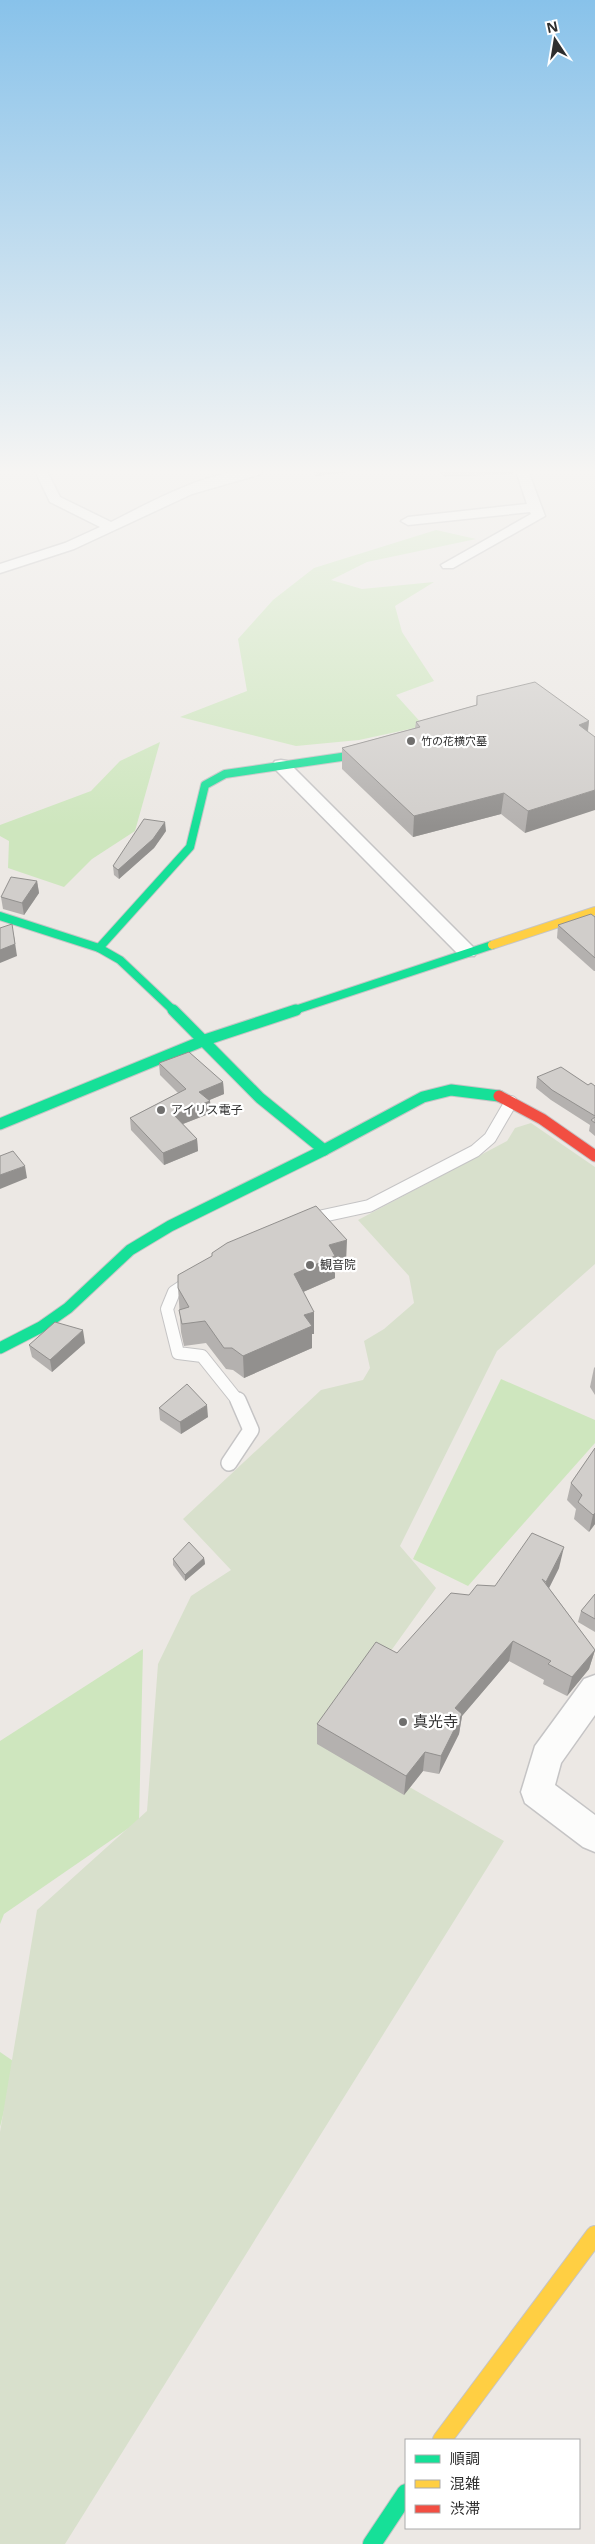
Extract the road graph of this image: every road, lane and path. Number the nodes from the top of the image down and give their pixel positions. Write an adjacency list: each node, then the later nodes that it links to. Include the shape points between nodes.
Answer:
1 (348, 756): 2 (street)
2 (281, 765): 7 (street, via 225,774 205,785 190,846); 8 (street)
3 (595, 911): 8 (street)
4 (0, 916): 5 (street)
5 (23, 924): 6 (street); 7 (street)
6 (0, 934)
7 (99, 948): 9 (street, via 120,960)
8 (468, 952): 9 (street)
9 (204, 1040): 11 (street); 12 (street, via 260,1098)
10 (512, 1102): 12 (street, via 499,1096 451,1090 423,1097); 13 (street); 14 (lane, via 490,1138 475,1150 369,1206 311,1218)
11 (0, 1124)
12 (324, 1150): 16 (street, via 170,1226 130,1250 68,1308 41,1327)
13 (595, 1156)
14 (293, 1226)
15 (201, 1274): 17 (lane, via 174,1292 167,1309 178,1353 202,1356 237,1398 251,1430)
16 (0, 1348)
17 (229, 1463)
18 (595, 1689): 19 (street, via 546,1757 538,1792)
19 (595, 1835)
20 (595, 2236): 21 (street)
21 (443, 2439)
22 (405, 2494): 23 (street)
23 (372, 2544)

